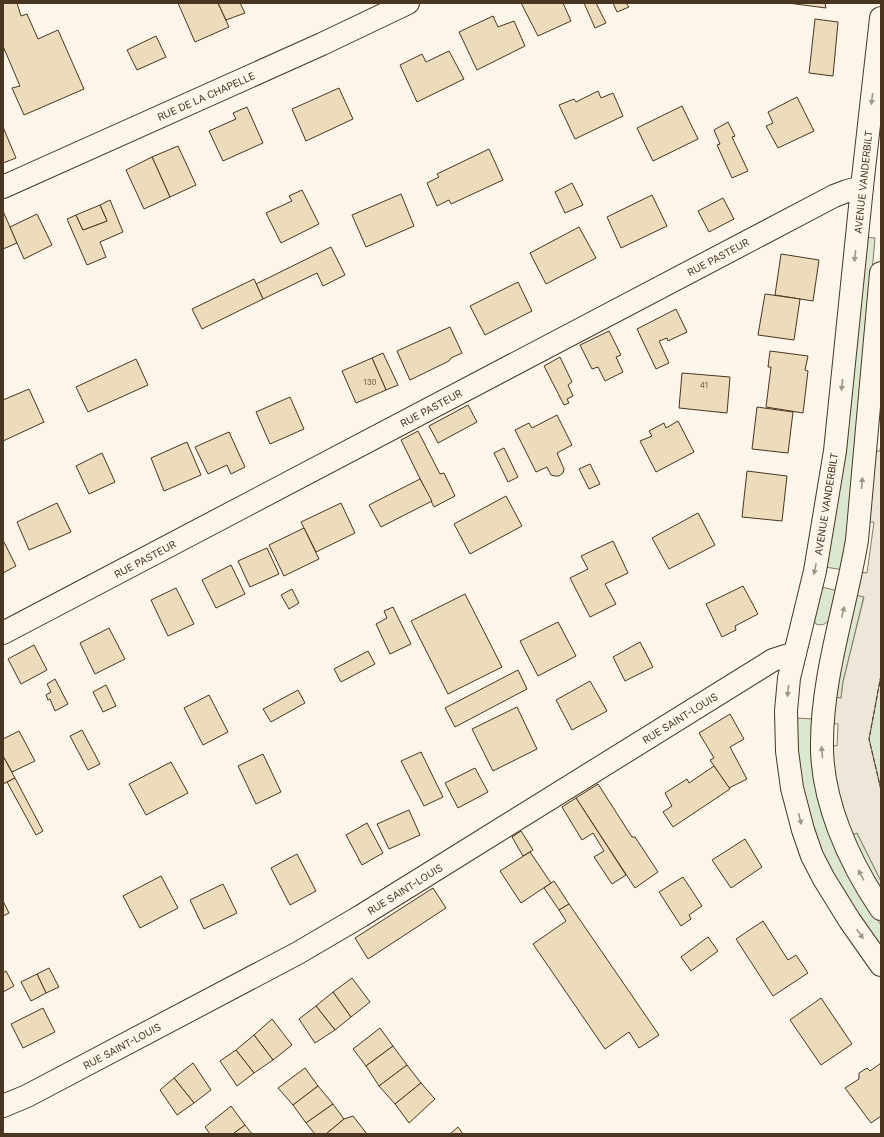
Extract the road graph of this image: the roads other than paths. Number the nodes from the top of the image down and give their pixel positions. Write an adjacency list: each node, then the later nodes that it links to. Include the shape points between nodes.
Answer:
1 (408, 3): 3 (street, RUE DE LA CHAPELLE)
2 (881, 18): 4 (street, AVENUE VANDERBILT, one-way to 4)
3 (3, 187)
4 (862, 187): 6 (street, RUE PASTEUR, via 834,196); 7 (street, AVENUE VANDERBILT, one-way to 7, via 835,451 815,571)
5 (881, 273): 8 (street, one-way to 5, via 851,857 837,823 828,795 822,744 823,715 834,650 857,540)
6 (3, 633)
7 (796, 653): 9 (street, AVENUE VANDERBILT, one-way to 9, via 789,678 786,711 787,751 792,788 803,830 824,879); 10 (street, RUE SAINT-LOUIS, via 773,660 298,953)
8 (881, 909)
9 (881, 965)
10 (3, 1106)

